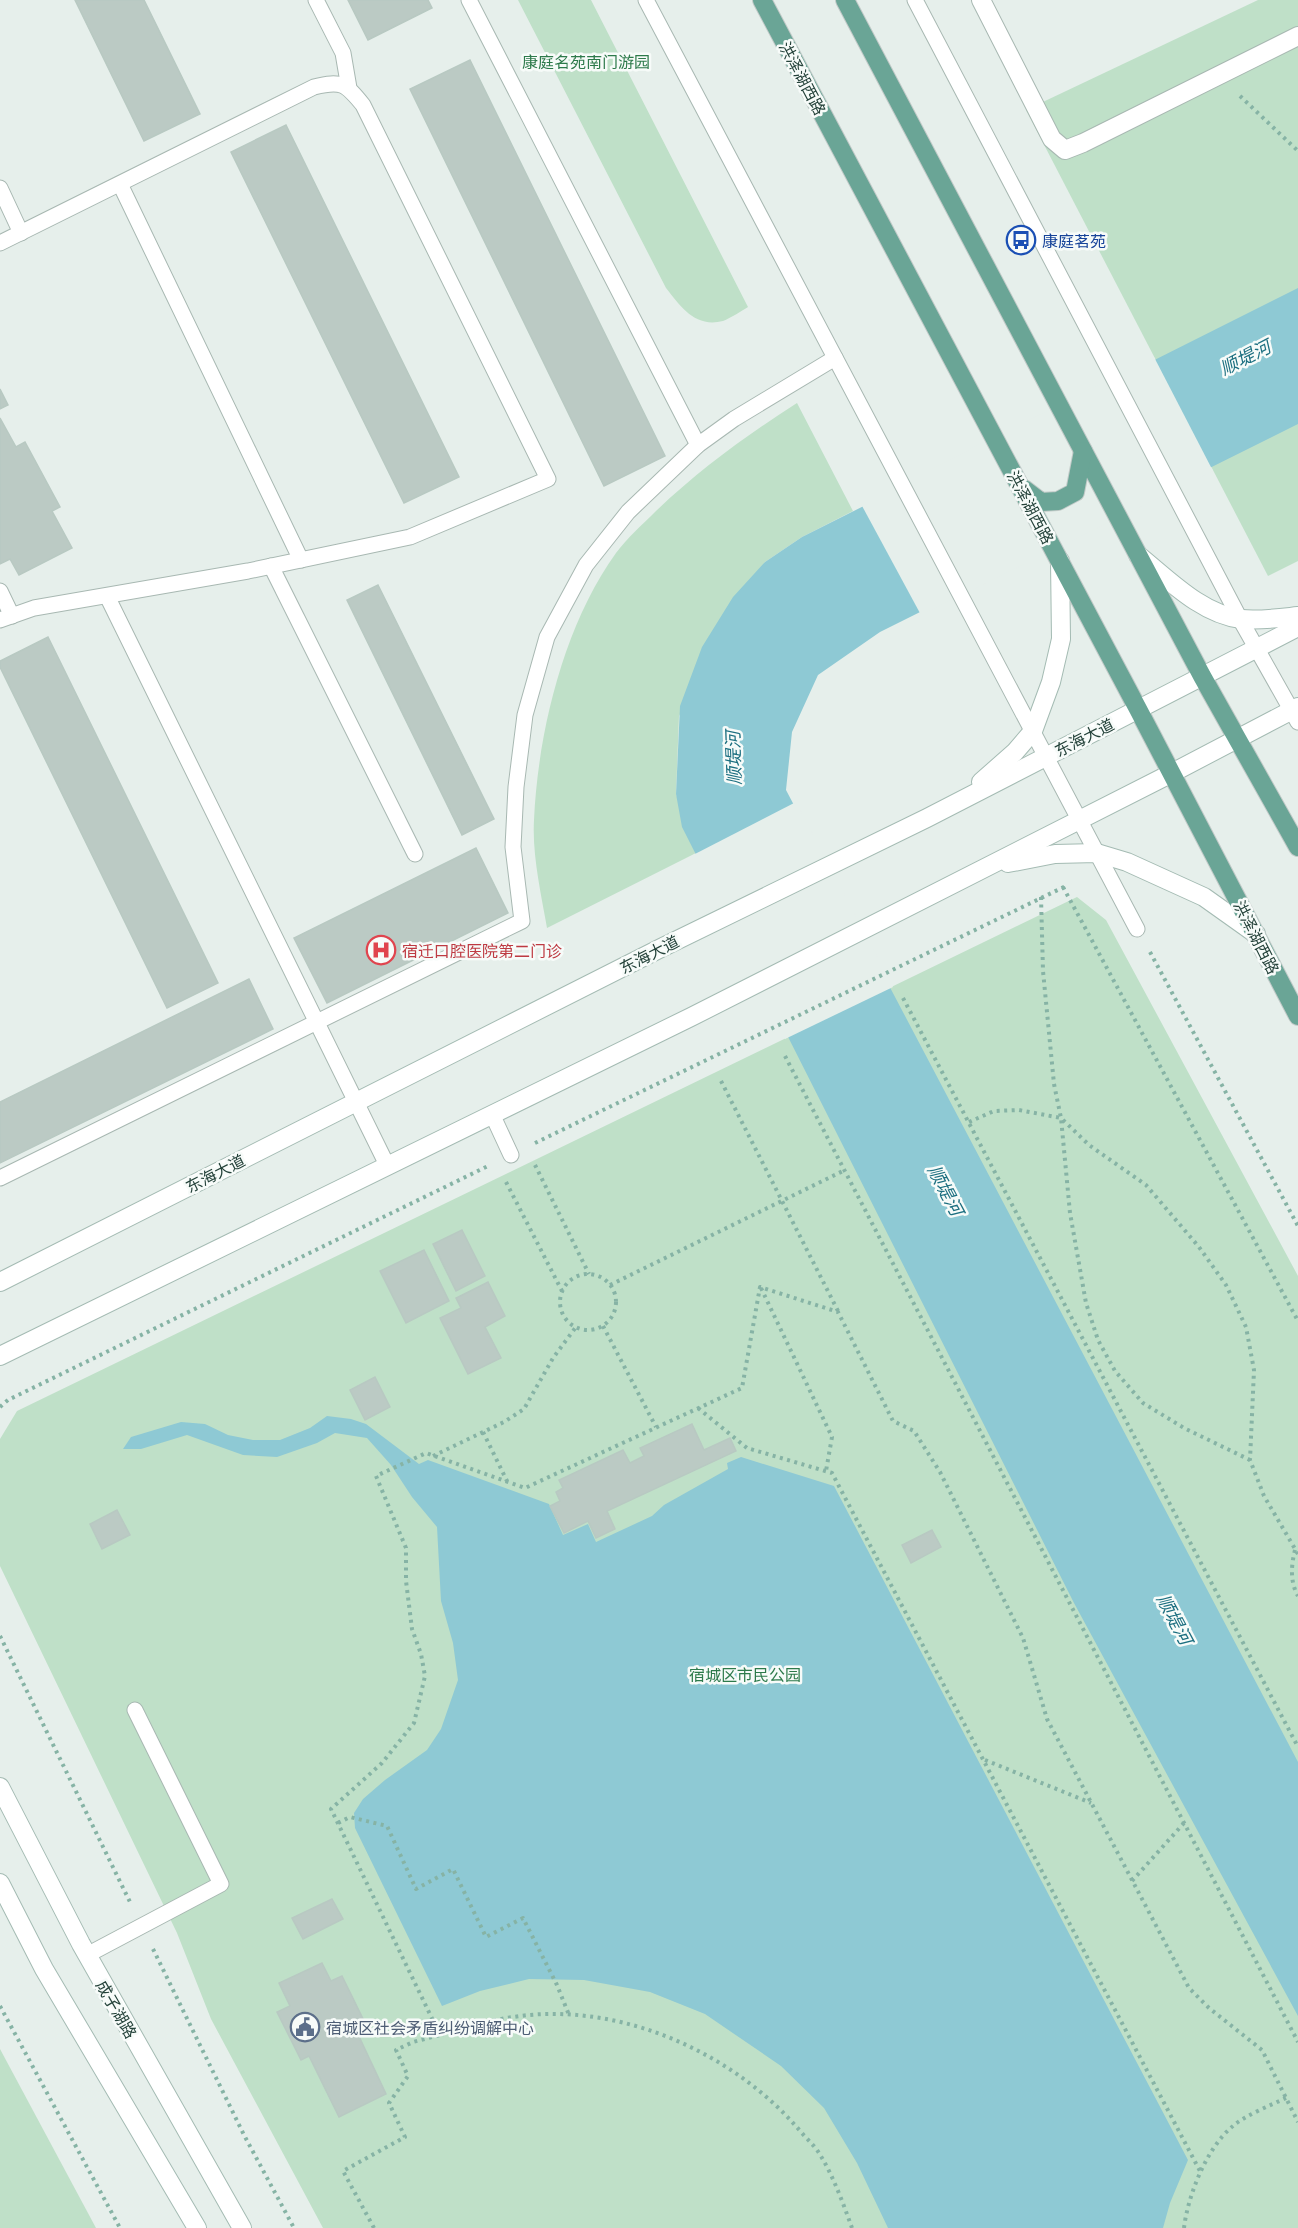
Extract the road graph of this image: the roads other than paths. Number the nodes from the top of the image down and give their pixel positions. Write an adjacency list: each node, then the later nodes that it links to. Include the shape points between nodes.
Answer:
1 (316, 0): 9 (lane, via 342,53)
2 (469, 0): 15 (lane)
3 (646, 0): 14 (lane)
4 (762, 0): 17 (main road, 洪泽湖西路)
5 (845, 0): 16 (main road)
6 (915, 0): 26 (lane)
7 (981, 0): 8 (street, via 1052,139 1065,150)
8 (1298, 36)
9 (349, 88): 10 (lane, via 334,82 314,87); 19 (lane, via 363,105 548,479 410,537)
10 (120, 184): 12 (lane); 19 (lane)
11 (0, 188): 12 (lane)
12 (21, 233): 13 (lane)
13 (0, 243)
14 (835, 358): 15 (lane, via 734,419); 32 (lane)
15 (698, 446): 45 (lane, via 628,513 586,565 547,638 525,716 516,787 513,847 522,921)
16 (1083, 451): 17 (main road, via 1075,492 1058,501 1041,502); 18 (main road)
17 (1020, 486): 20 (main road, 洪泽湖西路)
18 (1138, 555): 26 (street, via 1188,596); 29 (main road)
19 (301, 560): 21 (lane)
20 (1060, 561): 30 (main road, 洪泽湖西路); 32 (street, via 1061,639)
21 (271, 566): 23 (lane); 40 (lane)
22 (0, 591): 25 (lane)
23 (107, 596): 25 (lane, via 34,608); 45 (lane)
24 (1298, 616): 26 (street)
25 (6, 618)
26 (1240, 619): 28 (lane)
27 (1298, 627): 28 (street, 东海大道)
28 (1256, 648): 29 (street, 东海大道); 31 (lane)
29 (1202, 676): 30 (street, 东海大道); 33 (main road)
30 (1138, 709): 34 (street, 东海大道); 35 (main road, 洪泽湖西路)
31 (1296, 713): 33 (street)
32 (1033, 731): 34 (lane); 36 (street)
33 (1236, 738): 35 (street); 38 (main road)
34 (1046, 757): 36 (street, 东海大道); 37 (lane)
35 (1172, 773): 37 (street); 43 (main road, 洪泽湖西路)
36 (962, 800): 46 (street, 东海大道)
37 (1080, 819): 39 (lane); 41 (street)
38 (1298, 847)
39 (1096, 853): 41 (street, via 1055,854); 42 (lane); 43 (street, via 1127,862 1204,897)
40 (416, 854)
41 (986, 867): 47 (street)
42 (1137, 929)
43 (1256, 934): 44 (main road, 洪泽湖西路)
44 (1298, 1016)
45 (317, 1022): 46 (lane); 50 (lane)
46 (356, 1102): 49 (lane); 51 (street, 东海大道)
47 (492, 1114): 48 (lane); 49 (street)
48 (512, 1155)
49 (387, 1166): 52 (street)
50 (0, 1178)
51 (0, 1282)
52 (0, 1356)
53 (135, 1710): 56 (lane, via 221,1884)
54 (0, 1786): 56 (street, 成子湖路)
55 (0, 1882): 57 (street, via 45,1968)
56 (87, 1955): 58 (street, 成子湖路)
57 (197, 2228)
58 (242, 2228)

